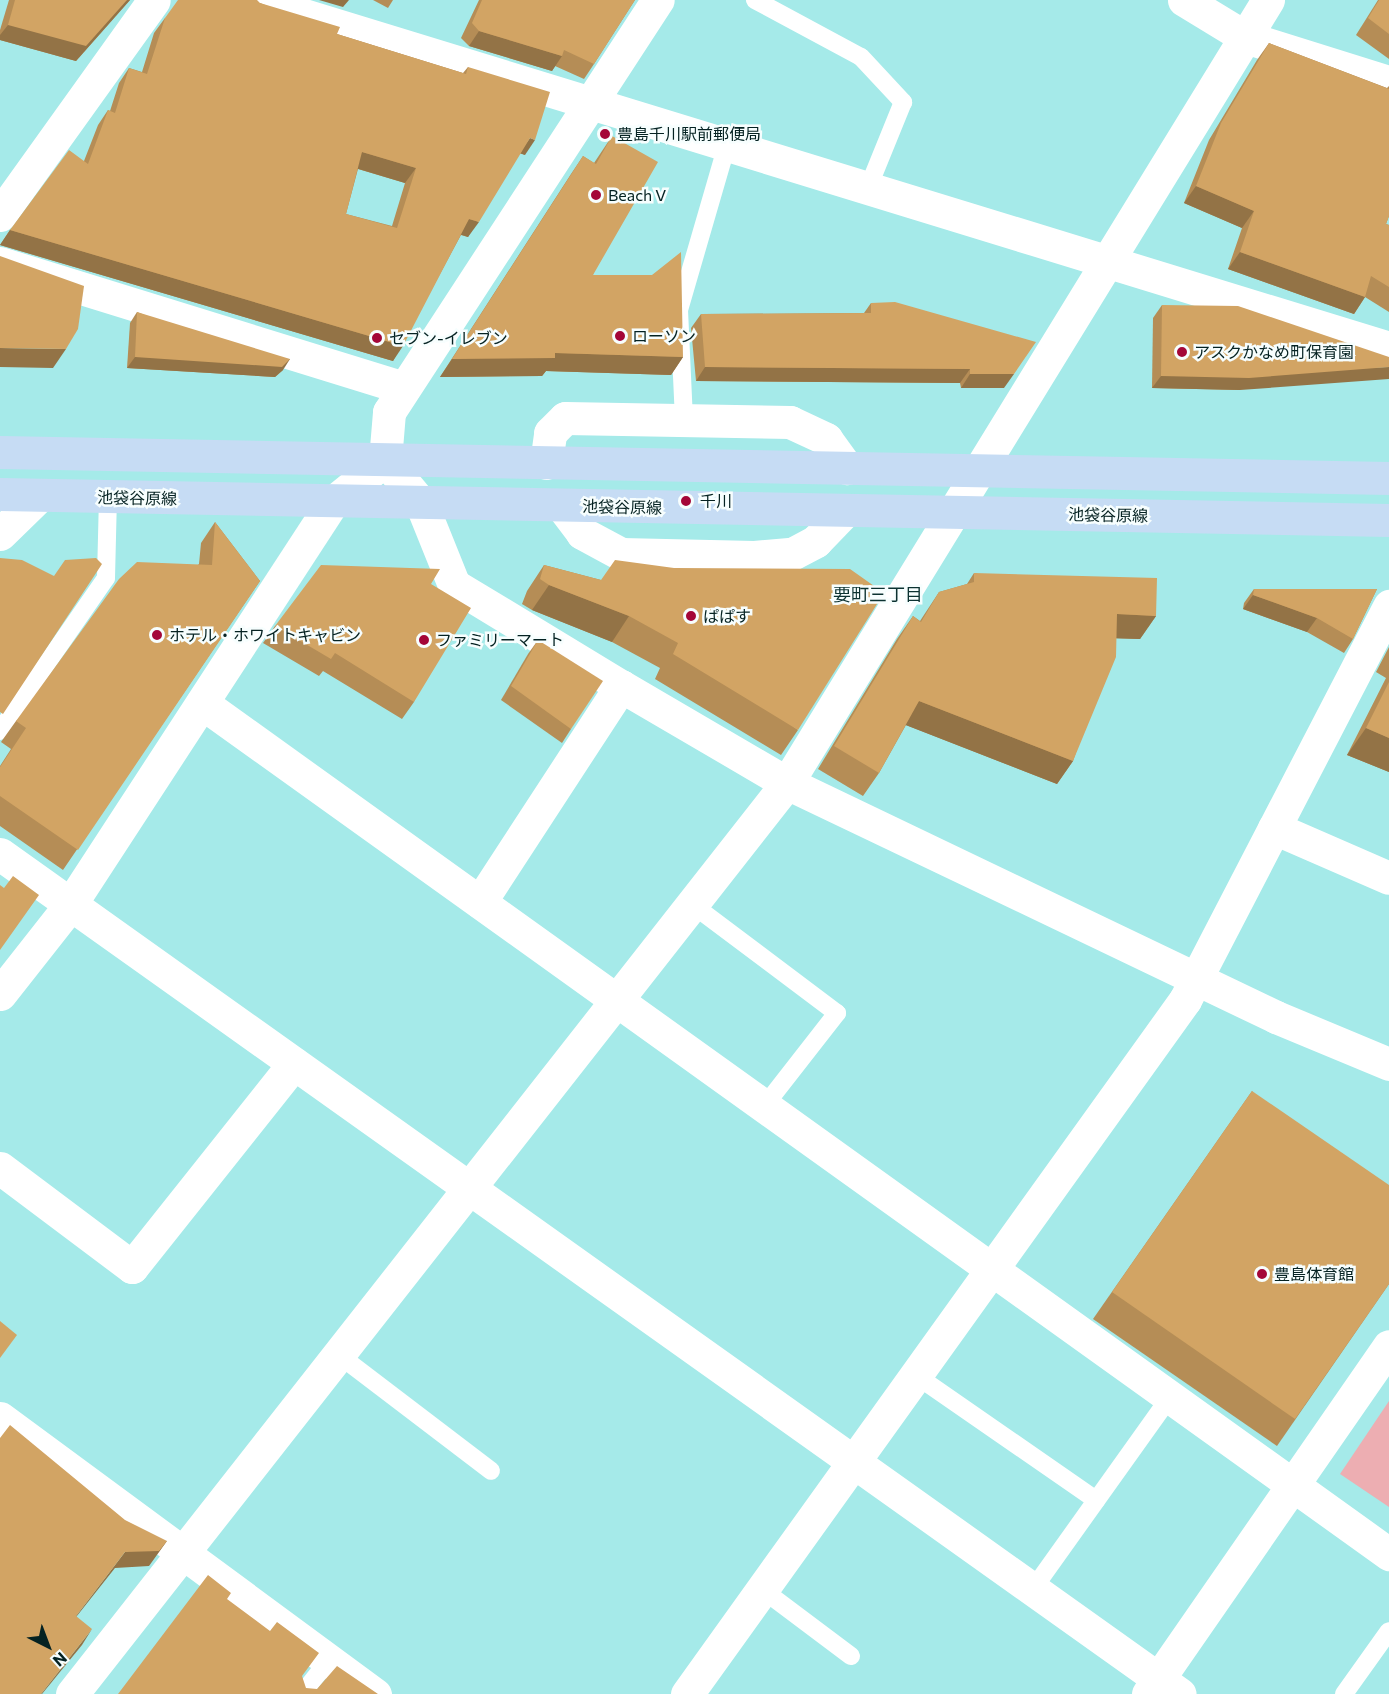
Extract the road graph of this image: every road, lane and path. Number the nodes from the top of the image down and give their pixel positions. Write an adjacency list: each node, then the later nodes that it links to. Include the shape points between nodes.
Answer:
1 (154, 0): 12 (street)
2 (255, 0): 9 (street)
3 (658, 0): 9 (street)
4 (755, 0): 11 (lane, via 861,57 903,102)
5 (1184, 0): 7 (street)
6 (1268, 0): 7 (street)
7 (1245, 37): 8 (street); 13 (street)
8 (1389, 82)
9 (590, 103): 10 (street); 16 (street)
10 (727, 145): 11 (street); 17 (lane, via 679,310)
11 (868, 188): 13 (street)
12 (0, 215)
13 (1109, 259): 15 (street); 22 (street)
14 (0, 263): 16 (street)
15 (1389, 348)
16 (404, 388): 19 (street, via 389,412)
17 (684, 420): 20 (street, via 565,418 550,433); 21 (street, via 790,422 826,439)
18 (0, 452): 19 (main road)
19 (385, 460): 20 (main road); 27 (street); 28 (street)
20 (546, 463): 21 (main road)
21 (847, 468): 22 (main road)
22 (978, 470): 23 (main road); 31 (street)
23 (1389, 478)
24 (0, 494): 25 (main road, 池袋谷原線)
25 (40, 495): 26 (main road, 池袋谷原線); 33 (street)
26 (108, 497): 27 (main road, 池袋谷原線); 37 (lane, via 106,578)
27 (333, 502): 28 (main road, 池袋谷原線); 36 (street)
28 (421, 503): 29 (main road, 池袋谷原線); 35 (street, via 454,585)
29 (562, 506): 30 (main road, 池袋谷原線); 30 (street, via 582,533 600,548 621,554 754,557 792,554 816,541)
30 (846, 510): 31 (main road, 池袋谷原線)
31 (952, 513): 32 (main road, 池袋谷原線); 38 (street)
32 (1389, 520)
33 (0, 534)
34 (1389, 606): 39 (street)
35 (621, 686): 38 (street); 42 (street)
36 (202, 704): 42 (street); 43 (street)
37 (0, 731)
38 (787, 783): 44 (street); 45 (street)
39 (1274, 828): 41 (street); 45 (street)
40 (0, 854): 43 (street)
41 (1389, 878)
42 (480, 902): 47 (street)
43 (70, 905): 46 (street); 48 (street)
44 (693, 905): 47 (street); 50 (lane, via 837,1013)
45 (1197, 978): 49 (street); 53 (street)
46 (0, 994)
47 (619, 1000): 50 (street); 52 (street)
48 (294, 1063): 51 (street, via 132,1267); 52 (street)
49 (1389, 1064)
50 (765, 1105): 53 (street)
51 (0, 1168)
52 (472, 1188): 55 (street); 59 (street)
53 (992, 1270): 56 (street); 57 (street)
54 (1389, 1346): 61 (street)
55 (339, 1355): 60 (lane); 63 (street)
56 (917, 1376): 59 (street); 62 (lane)
57 (1169, 1398): 61 (street); 62 (lane)
58 (0, 1418): 63 (street)
59 (856, 1461): 65 (street); 66 (street)
60 (491, 1471)
61 (1291, 1487): 64 (street); 70 (street)
62 (1096, 1500): 65 (lane)
63 (181, 1552): 69 (street); 71 (street)
64 (1389, 1554)
65 (1033, 1589): 70 (street)
66 (763, 1590): 68 (lane); 74 (street)
67 (1389, 1631): 75 (lane)
68 (851, 1656)
69 (328, 1661): 72 (lane); 73 (street)
70 (1162, 1689)
71 (72, 1694)
72 (302, 1694)
73 (375, 1694)
74 (687, 1694)
75 (1344, 1694)

